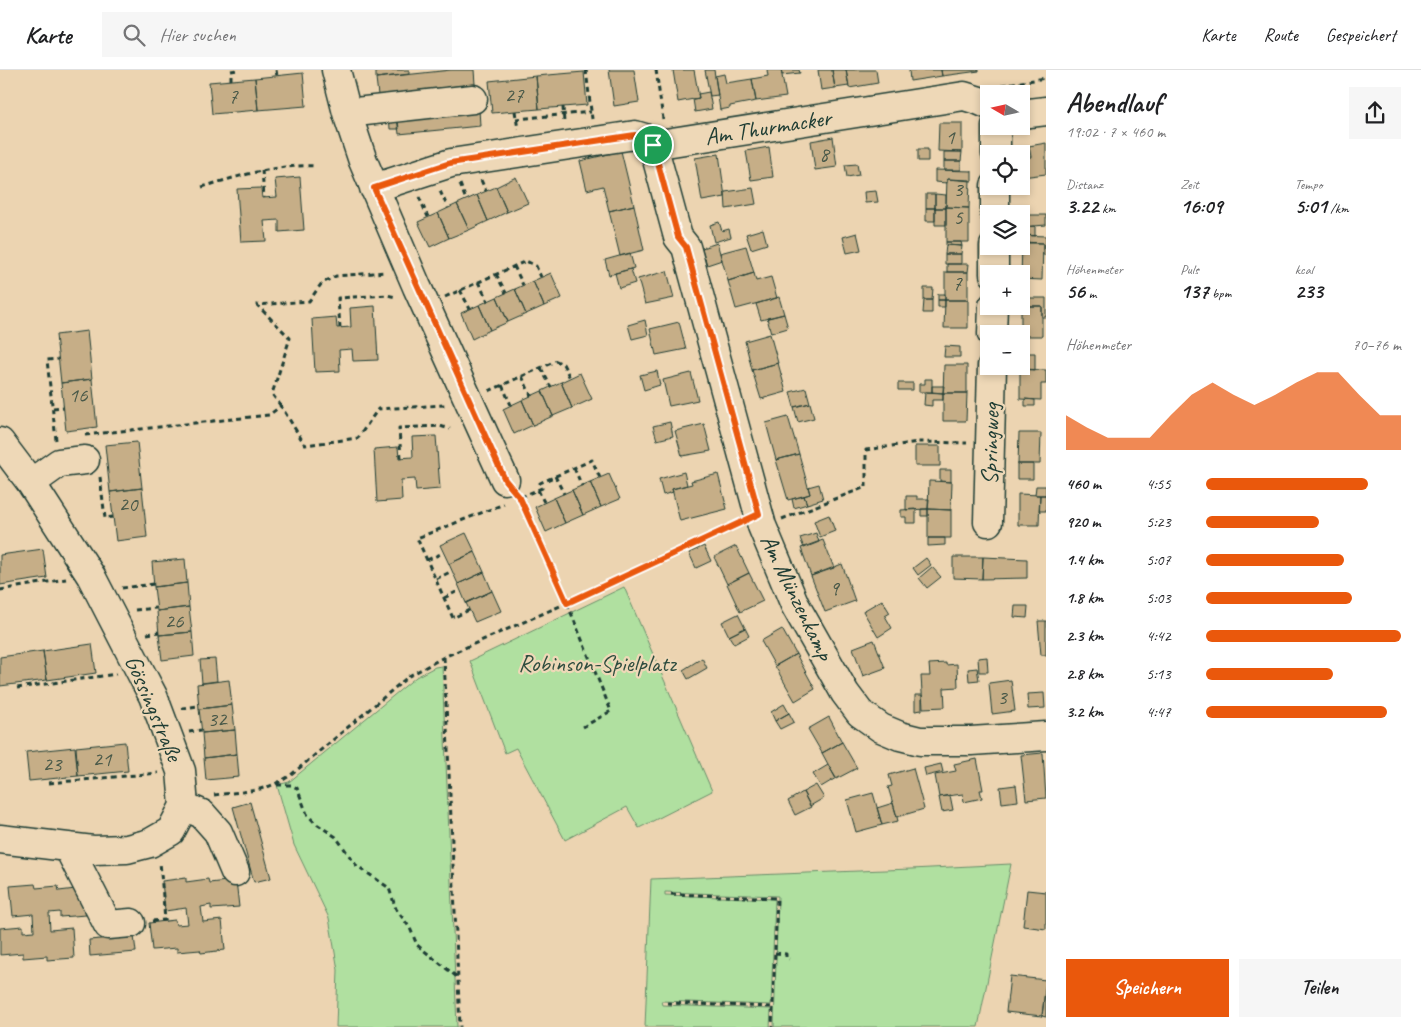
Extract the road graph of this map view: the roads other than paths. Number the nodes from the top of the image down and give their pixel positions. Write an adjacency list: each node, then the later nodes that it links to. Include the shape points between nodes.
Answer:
1 (336, 70): 5 (street)
2 (980, 97): 7 (street, Am Thurmacker, via 964,96)
3 (473, 99): 5 (street)
4 (1046, 111): 6 (street)
5 (347, 113): 8 (street)
6 (1030, 113)
7 (653, 145): 8 (street, via 635,135 450,163); 15 (street, Am Münzenkamp, via 678,237 686,247 760,520 795,604 845,693 860,713 882,728 920,741)
8 (374, 188): 13 (street)
9 (992, 375): 14 (street, Springweg)
10 (0, 442): 12 (street, Gössingstraße)
11 (75, 451): 12 (street)
12 (31, 483): 16 (street, Gössingstraße, via 91,576 144,679 176,753)
13 (512, 489)
14 (988, 522)
15 (1046, 736)
16 (184, 802): 18 (street, via 171,831 150,843 127,849); 19 (street, via 202,814 218,832)
17 (0, 839): 18 (street)
18 (68, 847): 20 (street, via 108,926)
19 (235, 872)
20 (131, 923)

